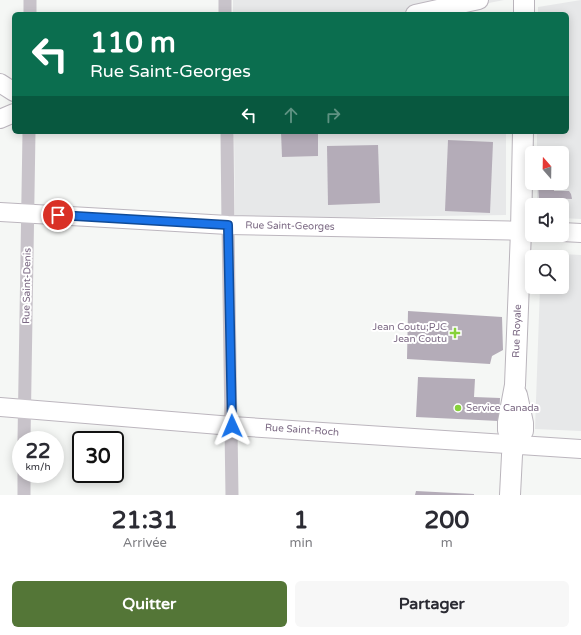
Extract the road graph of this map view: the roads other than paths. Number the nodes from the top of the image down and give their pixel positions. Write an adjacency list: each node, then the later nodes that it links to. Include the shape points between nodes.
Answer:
1 (30, 0): 5 (street)
2 (225, 0): 6 (street)
3 (479, 0): 7 (street)
4 (524, 0): 8 (main road)
5 (30, 12)
6 (225, 12)
7 (424, 12)
8 (524, 12)
9 (0, 83): 10 (street)
10 (12, 91)
11 (12, 113): 12 (street)
12 (0, 119)
13 (29, 134): 18 (street, Rue Saint-Denis)
14 (227, 134): 19 (street)
15 (522, 134): 16 (main road, Rue Royale)
16 (525, 198)
17 (0, 212): 18 (street, Rue Saint-Georges)
18 (28, 213): 19 (street, Rue Saint-Georges); 25 (street, Rue Saint-Denis)
19 (228, 225): 20 (street, Rue Saint-Georges); 26 (street)
20 (525, 231)
21 (569, 232): 22 (street)
22 (581, 233)
23 (526, 242): 28 (main road, Rue Royale, via 515,385 508,422 508,430)
24 (0, 407): 25 (street, Rue Saint-Roch)
25 (24, 408): 26 (street, Rue Saint-Roch); 27 (street, Rue Saint-Denis)
26 (232, 426): 28 (street, Rue Saint-Roch); 32 (street)
27 (24, 431)
28 (514, 443): 29 (street, Rue Saint-Roch); 33 (main road, Rue Royale)
29 (581, 449)
30 (24, 483): 31 (street)
31 (24, 495)
32 (232, 495)
33 (510, 495)

